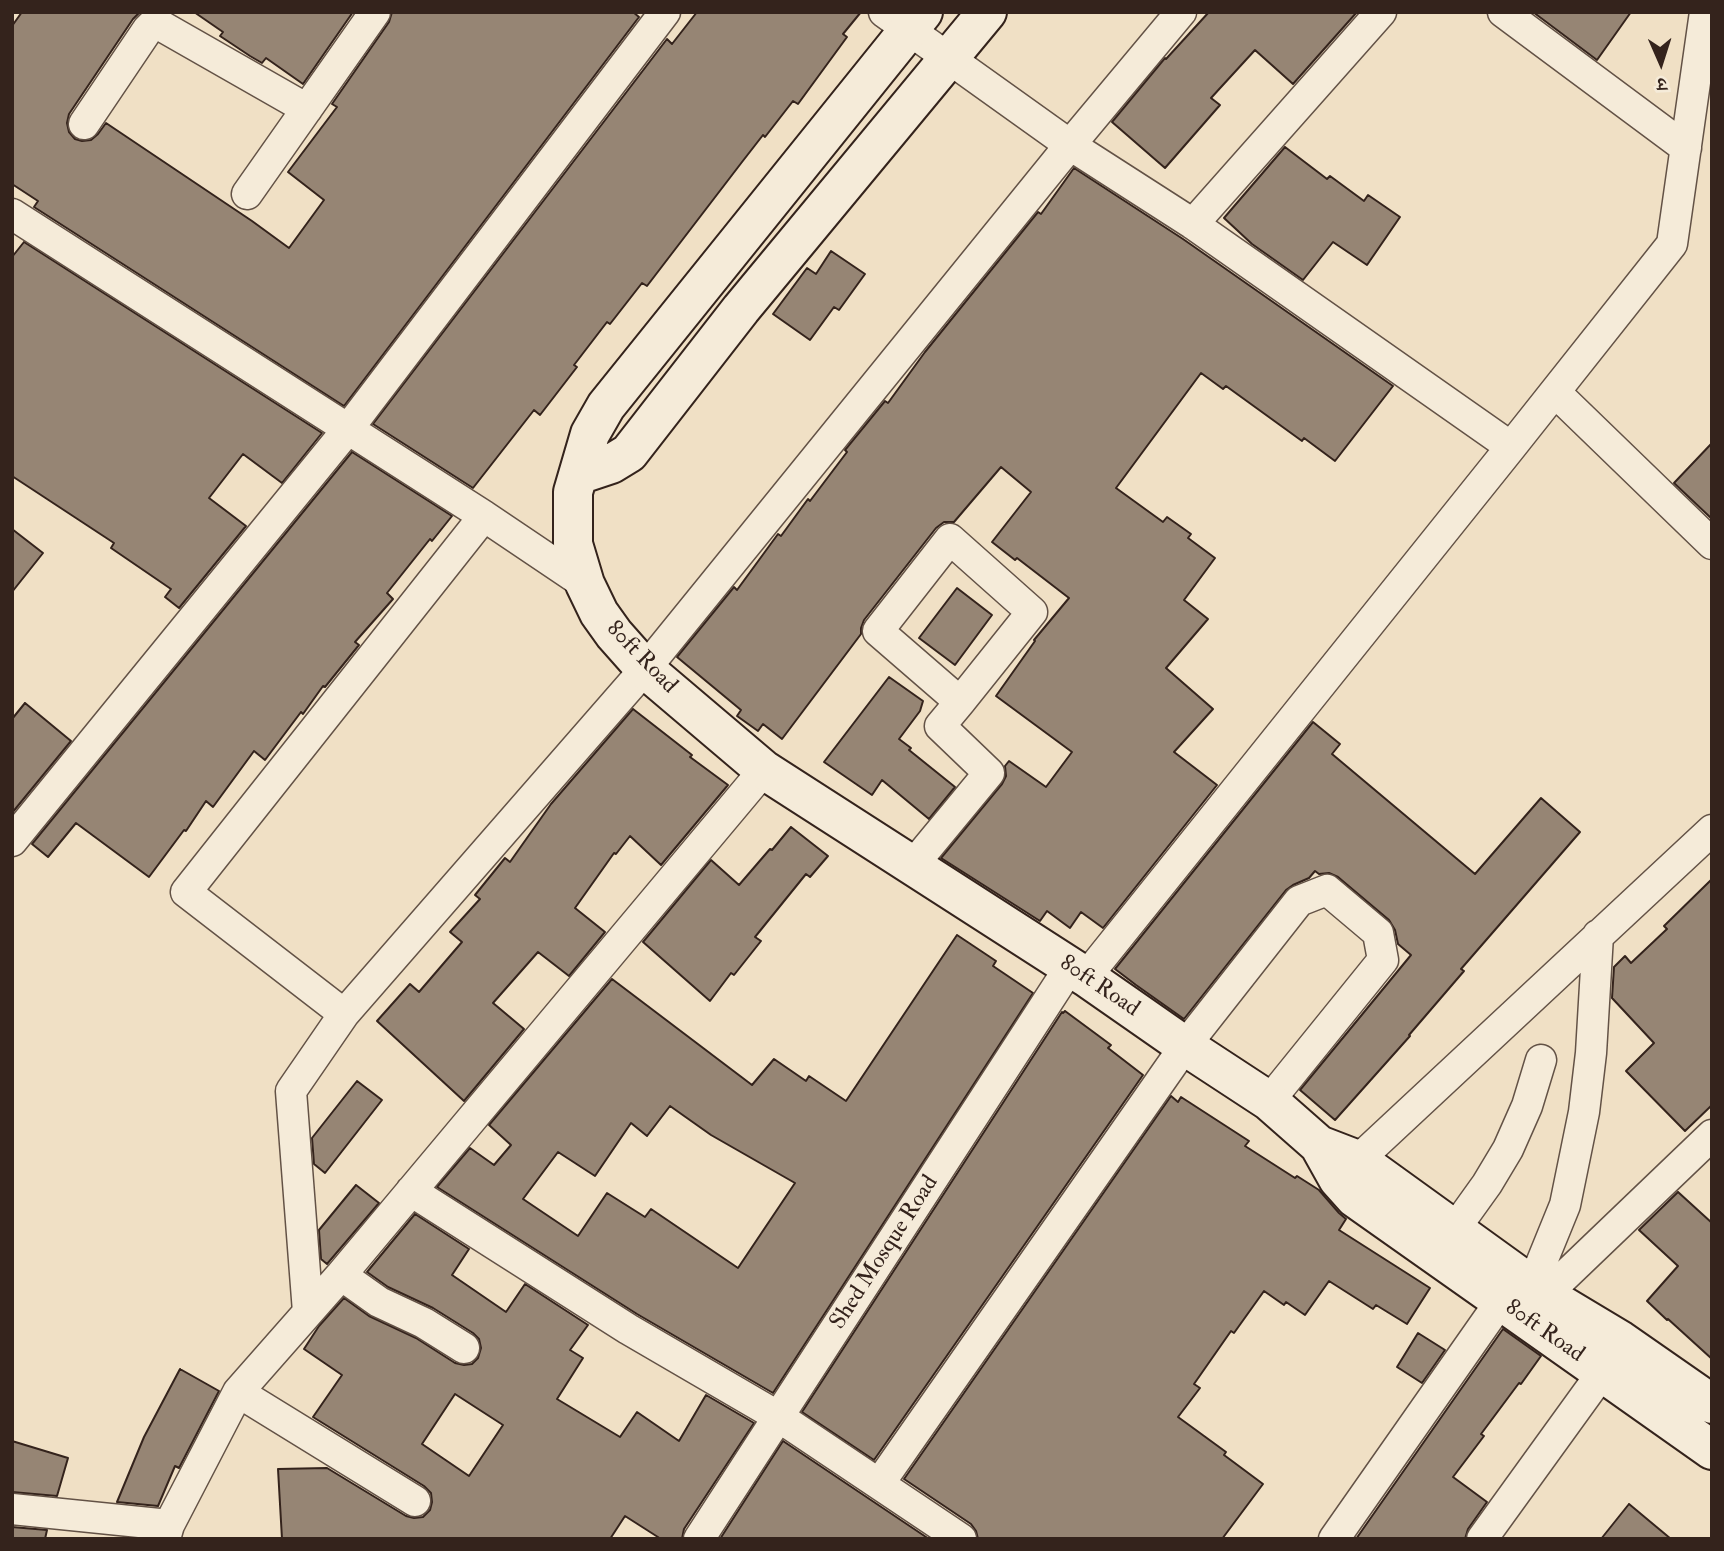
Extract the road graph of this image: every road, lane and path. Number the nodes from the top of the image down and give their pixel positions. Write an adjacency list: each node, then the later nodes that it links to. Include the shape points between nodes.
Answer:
1 (375, 12): 10 (street)
2 (665, 12): 18 (street)
3 (987, 12): 9 (main road)
4 (1181, 12): 12 (street)
5 (1381, 12): 16 (street)
6 (1503, 12): 13 (street)
7 (1705, 12): 13 (street, Shed Mosque Road)
8 (905, 18): 9 (street); 20 (main road, 80ft Road, via 606,406 590,435)
9 (949, 58): 12 (street); 20 (main road, via 741,309 629,453)
10 (307, 109): 11 (street, via 158,24 148,29); 14 (street)
11 (84, 124)
12 (1070, 145): 16 (street); 24 (street)
13 (1686, 148): 17 (street, Shed Mosque Road, via 1672,244)
14 (247, 194)
15 (15, 222): 18 (street)
16 (1193, 224): 19 (street)
17 (1555, 392): 19 (street, Shed Mosque Road); 22 (street)
18 (348, 429): 21 (street); 28 (street)
19 (1511, 447): 31 (street, Shed Mosque Road)
20 (578, 475): 23 (main road, 80ft Road, via 573,492 573,544)
21 (484, 516): 23 (street); 32 (street, via 186,892)
22 (1712, 544)
23 (585, 584): 24 (main road, 80ft Road, via 614,635)
24 (645, 669): 26 (main road, 80ft Road); 32 (street)
25 (960, 702): 25 (street, via 1032,612 950,539 878,631); 29 (street, via 940,726 989,773)
26 (764, 770): 29 (main road, 80ft Road); 39 (street)
27 (1712, 830): 30 (street)
28 (12, 841)
29 (913, 865): 31 (main road, 80ft Road)
30 (1598, 935): 38 (street); 42 (street, via 1584,1112 1565,1205)
31 (1078, 972): 33 (main road, 80ft Road); 48 (street, Shed Mosque Road)
32 (344, 1014): 43 (street, via 291,1091)
33 (1185, 1046): 35 (main road, 80ft Road); 35 (street, via 1298,901 1327,890 1378,933 1383,960); 50 (street)
34 (1541, 1060): 40 (street, via 1508,1149)
35 (1269, 1101): 37 (main road, 80ft Road)
36 (1712, 1135): 42 (street)
37 (1319, 1145): 38 (main road); 42 (main road, 80ft Road, via 1355,1198)
38 (1358, 1160): 40 (main road)
39 (411, 1191): 41 (street); 48 (street, via 628,1329)
40 (1454, 1230): 42 (main road)
41 (341, 1275): 43 (street); 44 (street, via 379,1302)
42 (1524, 1290): 45 (main road, 80ft Road); 47 (main road, via 1620,1340); 56 (street)
43 (308, 1312): 46 (street)
44 (464, 1348)
45 (1602, 1373): 49 (main road, 80ft Road); 57 (street)
46 (237, 1392): 51 (street); 53 (street)
47 (1712, 1404)
48 (779, 1417): 50 (street); 54 (street, Shed Mosque Road)
49 (1712, 1450)
50 (879, 1484): 55 (street)
51 (415, 1501)
52 (12, 1509): 53 (street)
53 (167, 1532)
54 (699, 1539)
55 (961, 1539)
56 (1334, 1539)
57 (1482, 1539)

